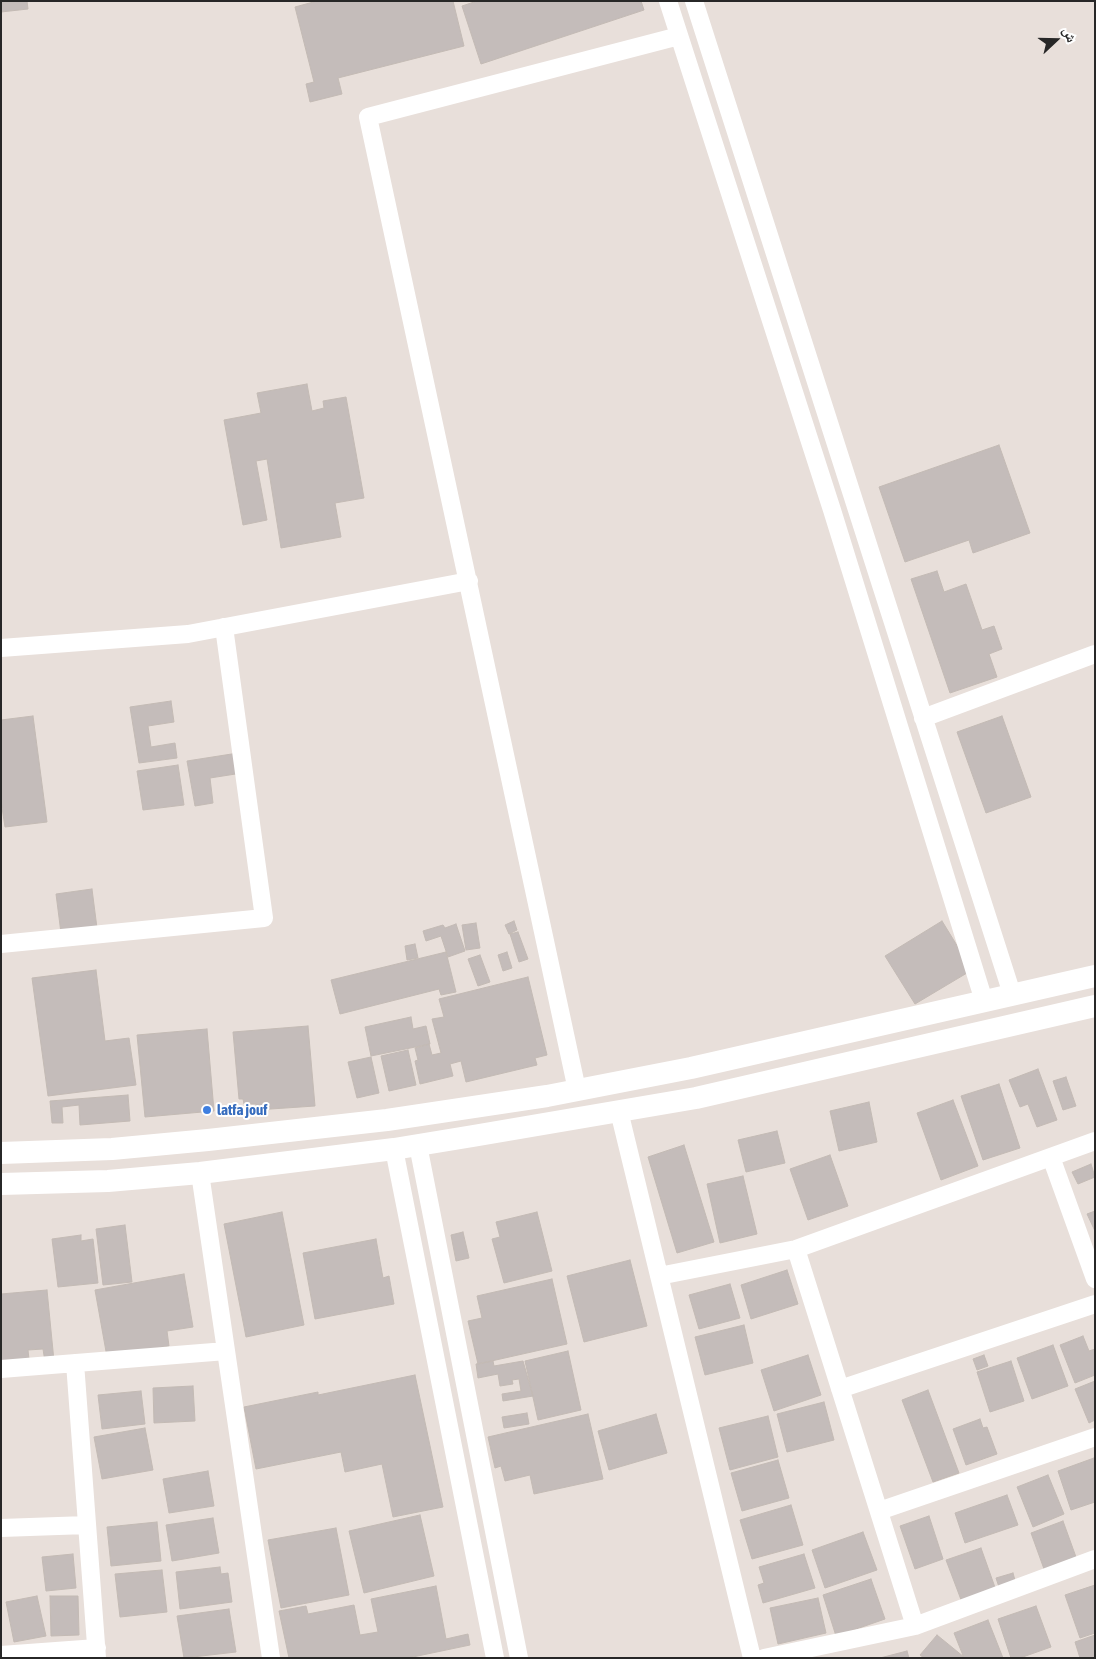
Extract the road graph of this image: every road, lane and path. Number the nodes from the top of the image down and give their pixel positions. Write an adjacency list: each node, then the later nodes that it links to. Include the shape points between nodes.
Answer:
1 (668, 1): 3 (street)
2 (694, 1): 8 (street)
3 (679, 36): 4 (street, via 368,117); 12 (street, via 832,510)
4 (469, 581): 5 (street); 14 (street)
5 (224, 627): 6 (street, via 188,634); 9 (street, via 264,918)
6 (1, 648)
7 (1095, 654): 8 (street)
8 (924, 718): 11 (street)
9 (1, 944)
10 (1095, 976): 11 (street)
11 (1012, 994): 12 (street)
12 (984, 1001): 14 (street, via 691,1068)
13 (1095, 1006): 15 (street, via 696,1098)
14 (577, 1090): 19 (street, via 387,1120 208,1140 112,1149)
15 (619, 1111): 17 (street); 24 (street)
16 (1095, 1141): 20 (street)
17 (418, 1145): 18 (street); 41 (street)
18 (394, 1149): 21 (street); 40 (street)
19 (1, 1153)
20 (1051, 1157): 23 (street); 25 (street)
21 (200, 1173): 22 (street, via 108,1181); 27 (street)
22 (1, 1184)
23 (796, 1249): 24 (street); 30 (street)
24 (659, 1276): 42 (street)
25 (1095, 1280)
26 (1095, 1304): 30 (street)
27 (226, 1352): 28 (street); 39 (street)
28 (75, 1364): 29 (street); 33 (street)
29 (1, 1369)
30 (840, 1388): 32 (street)
31 (1095, 1437): 32 (street)
32 (879, 1510): 36 (street)
33 (87, 1524): 34 (street); 37 (street)
34 (1, 1528)
35 (1095, 1559): 36 (street)
36 (915, 1626): 43 (street)
37 (97, 1653): 38 (street)
38 (1, 1655)
39 (271, 1658)
40 (495, 1658)
41 (519, 1658)
42 (752, 1658)
43 (764, 1658)

